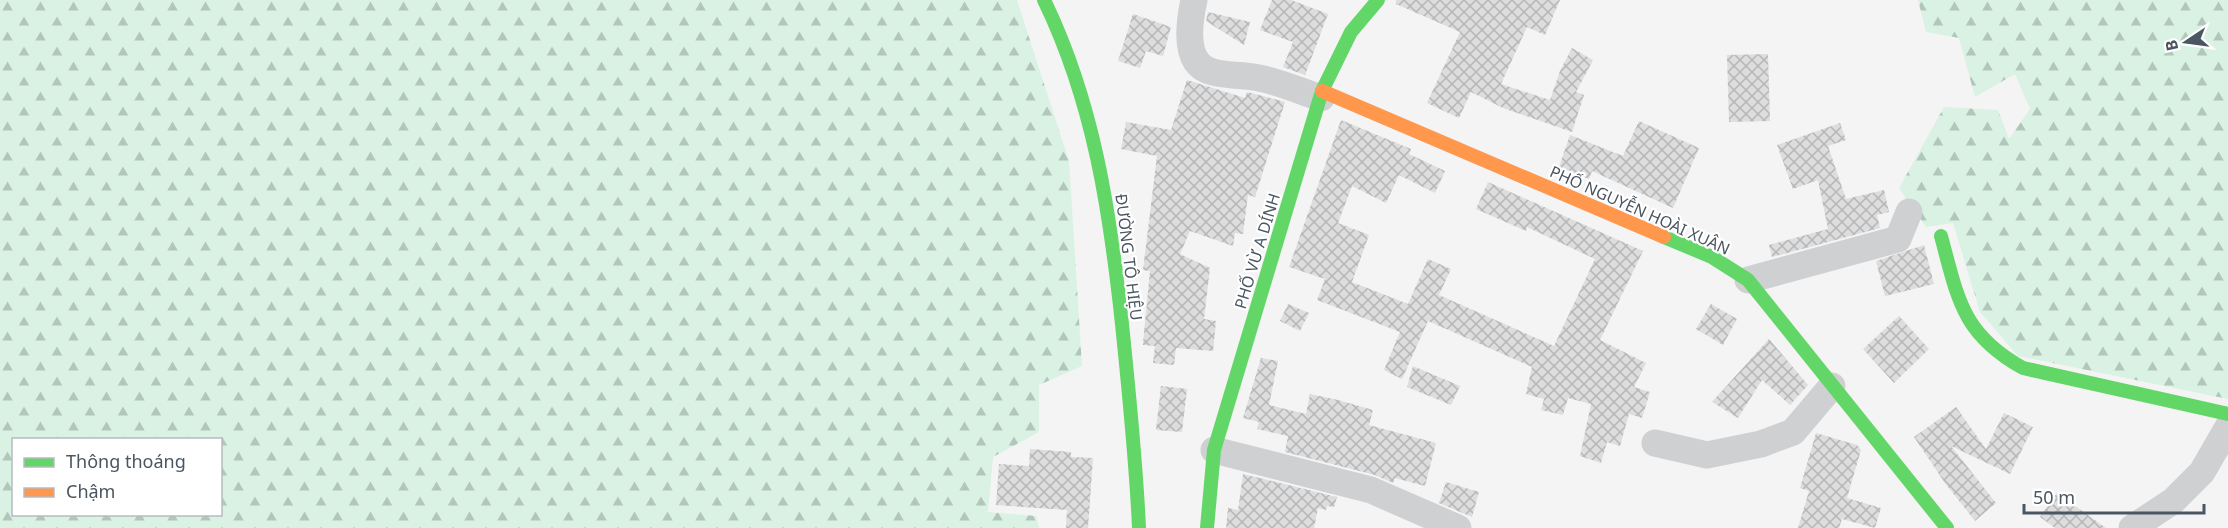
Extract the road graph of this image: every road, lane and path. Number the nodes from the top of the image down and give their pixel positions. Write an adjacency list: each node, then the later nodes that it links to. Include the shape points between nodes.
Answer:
1 (1044, 0): 13 (main road, ĐƯỜNG TÔ HIỆU, via 1078,81 1099,156 1121,321)
2 (1194, 0): 4 (street, via 1189,24 1191,50 1199,66 1211,72 1260,78)
3 (1378, 0): 4 (main road, PHỐ VỪ A DÍNH, via 1345,37)
4 (1322, 94): 7 (main road, PHỐ NGUYỄN HOÀI XUÂN, via 1712,257); 12 (main road, PHỐ VỪ A DÍNH)
5 (1909, 212): 7 (street, via 1898,239)
6 (1941, 236): 9 (main road, via 1962,312 1979,339 2004,359 2023,368)
7 (1748, 279): 8 (main road, PHỐ NGUYỄN HOÀI XUÂN)
8 (1832, 386): 11 (street, via 1792,432 1761,444 1707,455); 16 (main road, PHỐ NGUYỄN HOÀI XUÂN)
9 (2228, 414)
10 (2228, 427): 17 (street, via 2202,472 2173,501)
11 (1655, 442)
12 (1214, 450): 14 (main road, PHỐ VỪ A DÍNH); 15 (street, via 1371,490)
13 (1138, 528)
14 (1207, 528)
15 (1458, 528)
16 (1947, 528)
17 (2132, 528)

